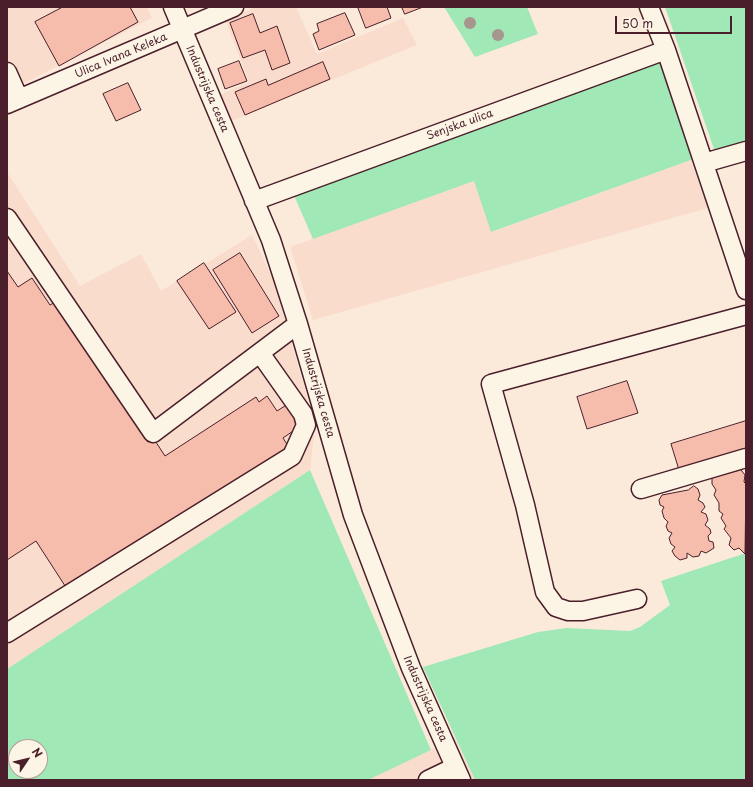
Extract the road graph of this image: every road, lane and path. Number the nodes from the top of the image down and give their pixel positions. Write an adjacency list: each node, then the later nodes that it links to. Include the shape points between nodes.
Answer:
1 (173, 7): 4 (street, Industrijska cesta)
2 (234, 7): 4 (street, Ulica Ivana Keleka)
3 (649, 7): 5 (street)
4 (182, 29): 7 (street, Ulica Ivana Keleka); 10 (street, Industrijska cesta)
5 (666, 50): 9 (street); 10 (street, Senjska ulica)
6 (7, 72): 7 (street)
7 (13, 102)
8 (746, 151): 9 (street)
9 (704, 163): 12 (street)
10 (254, 201): 14 (street, Industrijska cesta, via 271,240)
11 (7, 218): 15 (street, via 153,433)
12 (746, 290)
13 (746, 315): 18 (street, via 491,384 546,592 556,607 568,611 583,611)
14 (298, 324): 15 (street); 20 (street, Industrijska cesta, via 352,515 411,668)
15 (260, 353): 19 (street, via 303,414 306,425 292,456)
16 (746, 458): 17 (street)
17 (641, 489)
18 (637, 599)
19 (7, 633)
20 (458, 773): 21 (street)
21 (428, 780)

